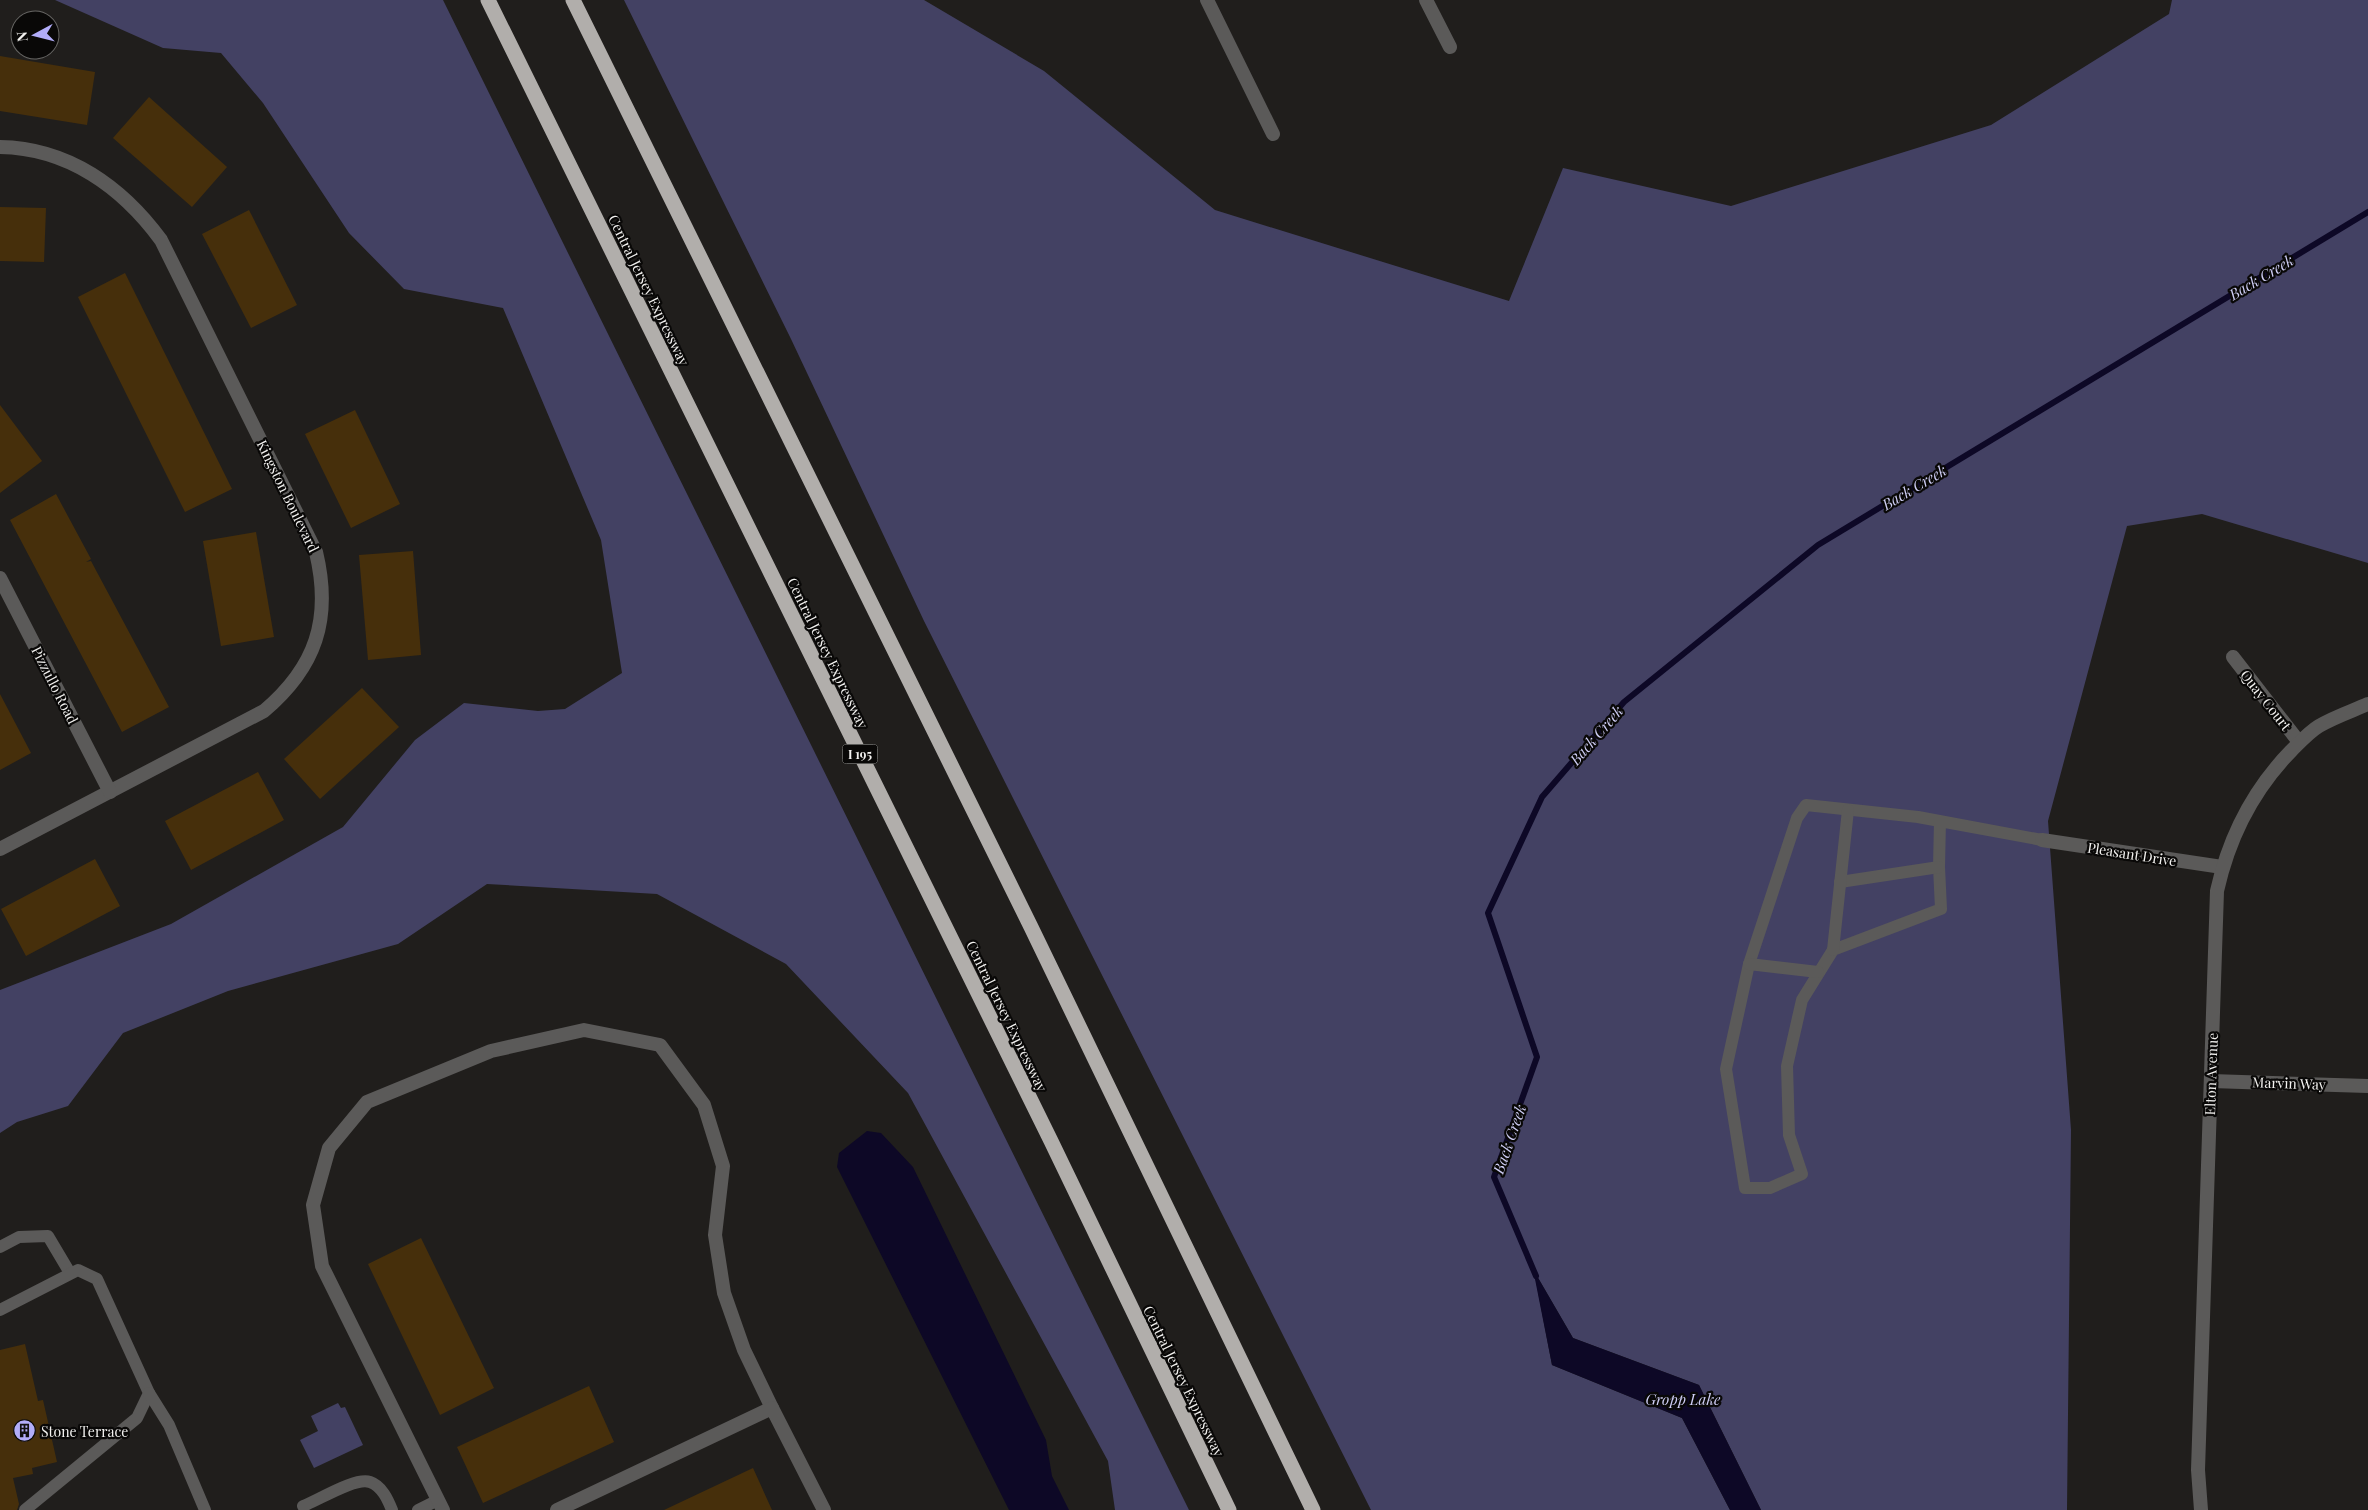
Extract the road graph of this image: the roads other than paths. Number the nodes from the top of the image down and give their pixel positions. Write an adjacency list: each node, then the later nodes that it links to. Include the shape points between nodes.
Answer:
1 (488, 0): 38 (highway, Central Jersey Expressway / I 195, via 1051,1141)
2 (573, 0): 39 (highway, via 1031,927)
3 (1206, 0): 6 (street)
4 (1426, 0): 5 (street)
5 (1450, 47)
6 (1273, 134)
7 (0, 147): 12 (street, Kingston Boulevard, via 36,152 91,173 117,190 143,216 165,246 190,296 316,552 322,576 321,625 300,674 283,695 264,711)
8 (0, 578): 12 (street, Pizzullo Road)
9 (2233, 657): 11 (street, Quay Court)
10 (2368, 704): 11 (street, Elton Avenue, via 2319,726)
11 (2299, 742): 18 (street, Elton Avenue, via 2256,793 2238,825)
12 (110, 792): 16 (street, Kingston Boulevard)
13 (1848, 810): 14 (lane); 19 (lane); 21 (lane, via 1806,805 1797,818)
14 (1940, 821): 15 (lane); 17 (lane)
15 (2042, 840): 18 (street, Pleasant Drive)
16 (0, 849)
17 (1939, 867): 19 (lane); 20 (lane, via 1942,909)
18 (2222, 867): 23 (street, Elton Avenue, via 2217,891)
19 (1840, 882): 20 (lane)
20 (1833, 950): 22 (lane)
21 (1749, 964): 22 (lane); 22 (lane, via 1726,1070 1745,1188 1770,1188 1802,1174 1788,1135 1787,1066 1802,1000)
22 (1818, 972)
23 (2211, 1081): 24 (street, Marvin Way); 40 (street, Elton Avenue, via 2198,1470)
24 (2368, 1086)
25 (0, 1247): 26 (lane, via 19,1237 48,1236)
26 (70, 1273): 27 (lane); 28 (lane, via 78,1270 97,1280)
27 (0, 1310)
28 (149, 1393): 32 (lane, via 137,1418); 33 (lane, via 169,1424)
29 (772, 1408): 30 (street, via 744,1350 724,1293 715,1235 723,1166 704,1105 660,1045 584,1030 491,1051 367,1102 329,1148 313,1205 322,1266); 36 (street); 37 (street)
30 (441, 1505): 35 (lane)
31 (304, 1506): 34 (lane, via 358,1482 371,1482 384,1494)
32 (25, 1510)
33 (205, 1510)
34 (392, 1510)
35 (418, 1510)
36 (557, 1510)
37 (824, 1510)
38 (1229, 1510)
39 (1313, 1510)
40 (2201, 1510)

